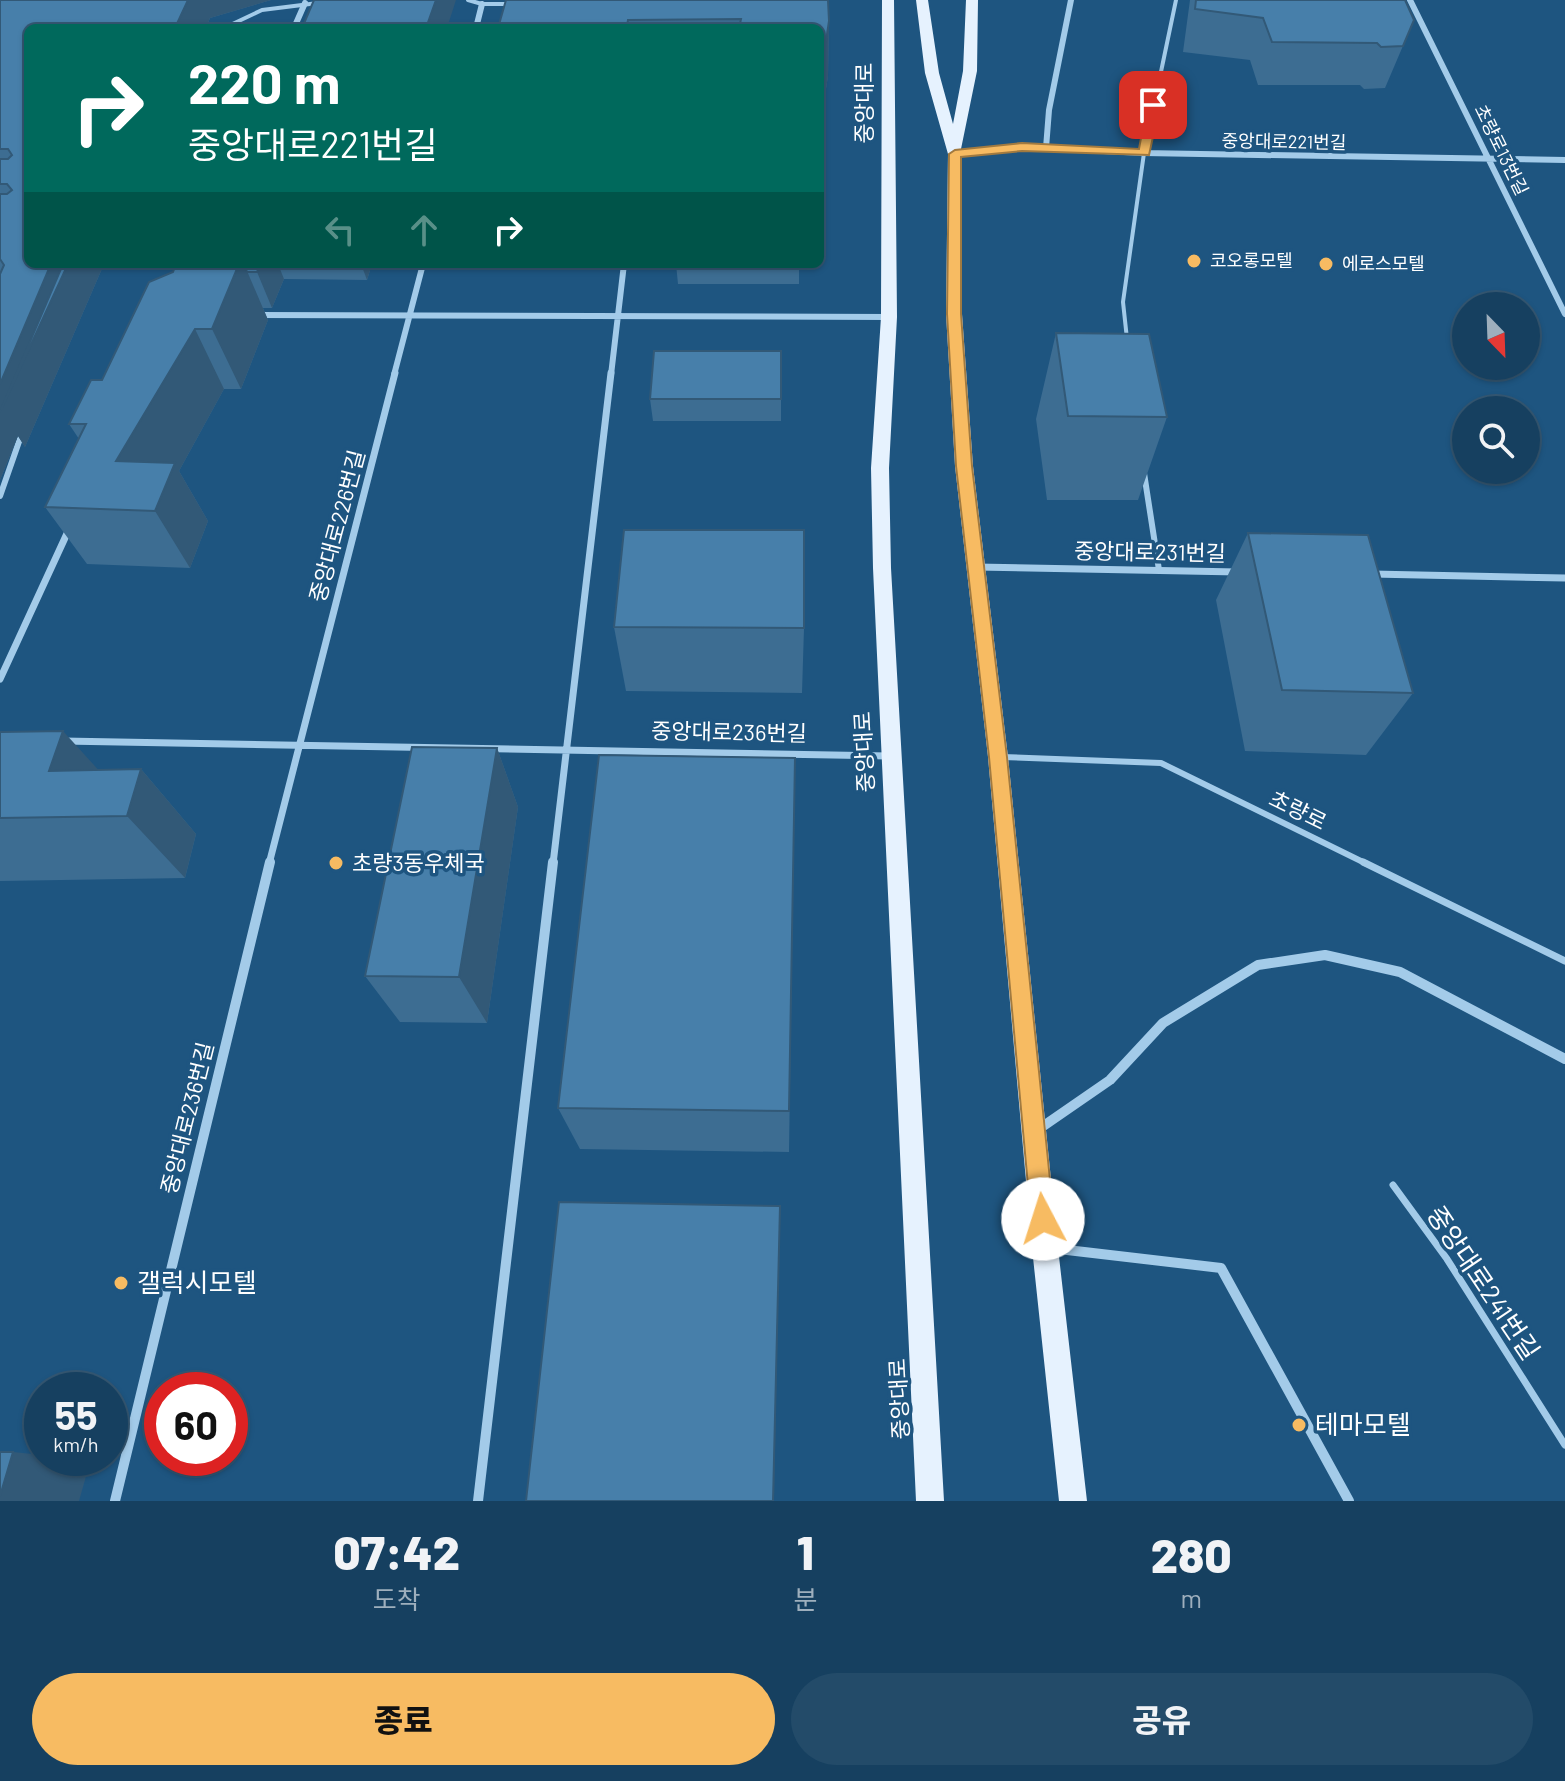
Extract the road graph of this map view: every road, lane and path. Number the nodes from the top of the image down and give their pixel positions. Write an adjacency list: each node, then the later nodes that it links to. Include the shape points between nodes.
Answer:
1 (468, 0): 8 (lane)
2 (888, 0): 25 (main road, 중앙대로)
3 (922, 0): 17 (main road, via 932,73)
4 (972, 0): 17 (main road, via 970,71)
5 (1071, 0): 15 (street)
6 (1176, 0): 16 (lane)
7 (1410, 0): 18 (street, 초량로13번길)
8 (484, 2): 11 (lane); 14 (street)
9 (305, 3): 10 (lane); 12 (lane, via 262,10); 13 (street)
10 (319, 3)
11 (524, 4)
12 (232, 24)
13 (296, 24)
14 (477, 24)
15 (1046, 148): 16 (street, 중앙대로221번길); 17 (street, 중앙대로221번길)
16 (1144, 153): 18 (street, 중앙대로221번길); 27 (lane, via 1123,302)
17 (955, 154): 32 (main road, via 954,314)
18 (1491, 160): 19 (street, 중앙대로221번길); 23 (street, 초량로13번길)
19 (1565, 160)
20 (422, 268): 24 (street, 중앙대로226번길)
21 (623, 268): 26 (street)
22 (244, 314): 24 (street)
23 (1565, 314)
24 (411, 317): 26 (street); 39 (street, 중앙대로226번길)
25 (889, 317): 26 (street); 41 (main road, 중앙대로, via 880,468)
26 (617, 318): 40 (street)
27 (1127, 345)
28 (26, 424): 30 (lane)
29 (1142, 463): 33 (lane)
30 (0, 496)
31 (75, 517): 37 (street)
32 (975, 567): 33 (street, 중앙대로231번길); 42 (main road)
33 (1159, 570): 34 (street, 중앙대로231번길)
34 (1253, 572)
35 (1362, 574): 36 (street)
36 (1565, 578)
37 (0, 677)
38 (47, 741): 39 (street, 중앙대로236번길)
39 (298, 744): 40 (street, 중앙대로236번길); 49 (street, 중앙대로236번길)
40 (568, 749): 41 (street, 중앙대로236번길); 50 (street)
41 (890, 756): 51 (main road, 중앙대로)
42 (998, 757): 43 (lane, 초량로, via 1161,763); 45 (main road)
43 (1565, 961)
44 (1565, 1059): 45 (street, via 1400,972 1325,955 1258,965 1163,1023 1110,1080)
45 (1035, 1132): 47 (main road)
46 (1393, 1185): 48 (lane, 중앙대로241번길, via 1447,1259)
47 (1045, 1248): 52 (main road); 53 (street, via 1221,1268)
48 (1565, 1445)
49 (115, 1501)
50 (478, 1501)
51 (930, 1501)
52 (1073, 1501)
53 (1349, 1501)

